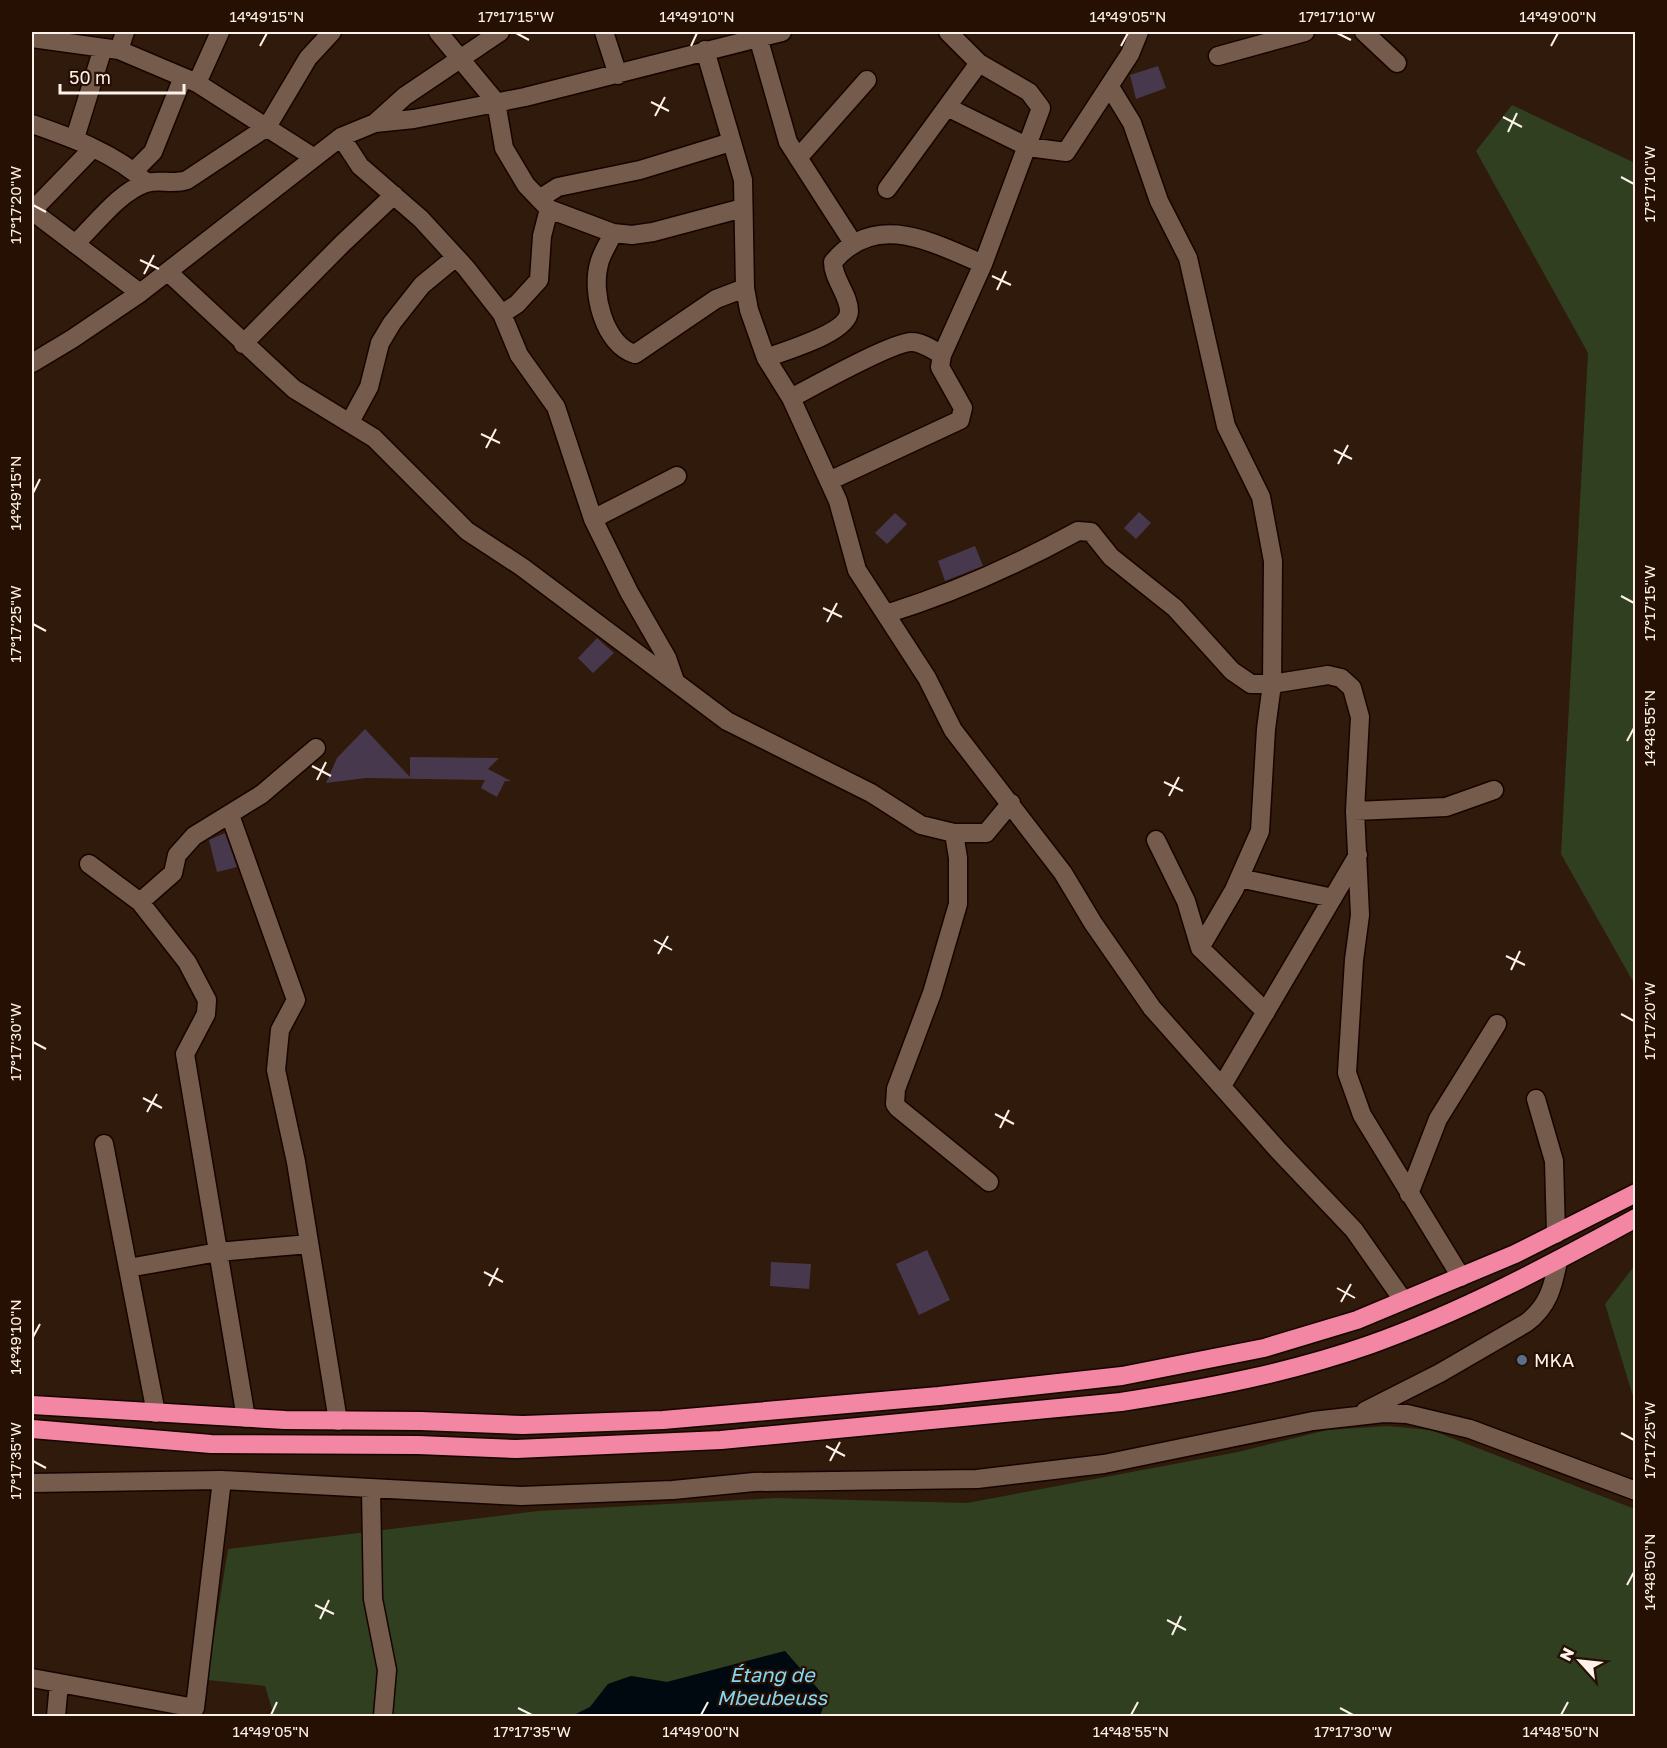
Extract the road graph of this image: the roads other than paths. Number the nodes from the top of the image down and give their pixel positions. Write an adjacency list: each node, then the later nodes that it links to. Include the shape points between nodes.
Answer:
1 (125, 32): 14 (street)
2 (220, 32): 21 (street)
3 (332, 32): 28 (street, via 308,58)
4 (438, 32): 17 (street)
5 (500, 32): 17 (street)
6 (604, 32): 20 (street)
7 (782, 32): 12 (street)
8 (948, 32): 18 (street)
9 (1139, 32): 23 (street)
10 (1305, 32): 16 (street)
11 (1364, 32): 19 (street)
12 (758, 37): 15 (street); 35 (street, via 788,142)
13 (32, 38): 14 (street)
14 (111, 49): 21 (street); 30 (street)
15 (705, 50): 20 (street); 31 (street)
16 (1218, 56)
17 (461, 60): 24 (street); 26 (street, via 405,96)
18 (979, 63): 25 (street); 32 (street, via 1037,100 1041,108)
19 (1397, 63)
20 (618, 75): 24 (street)
21 (190, 80): 28 (street); 36 (street)
22 (867, 80): 35 (street)
23 (1110, 87): 32 (street, via 1066,152); 62 (street, via 1132,123 1159,201 1188,258 1226,426 1261,497 1273,561)
24 (496, 102): 26 (street); 39 (street, via 504,148 526,185)
25 (947, 107): 32 (street); 37 (street)
26 (375, 123): 29 (street)
27 (32, 124): 30 (street)
28 (267, 128): 34 (street); 36 (street, via 177,184)
29 (341, 137): 34 (street); 38 (street, via 360,166)
30 (75, 138): 33 (street)
31 (731, 142): 39 (street, via 640,170 558,187); 40 (street, via 743,180)
32 (1028, 147): 46 (street)
33 (93, 148): 36 (street); 41 (street)
34 (313, 157): 47 (street)
35 (798, 158): 43 (street)
36 (140, 177): 44 (street)
37 (887, 189)
38 (394, 195): 45 (street); 51 (street)
39 (544, 204): 42 (street); 50 (street, via 538,280 517,304)
40 (743, 208): 42 (street, via 653,232); 48 (street)
41 (32, 211): 44 (street)
42 (613, 233): 48 (street, via 599,264 597,289 601,316 626,351 635,354 716,299)
43 (853, 243): 46 (street, via 873,234 908,235); 53 (street, via 834,262 849,310 844,323 834,331)
44 (75, 244): 49 (street)
45 (456, 257): 50 (street); 56 (street, via 422,285 392,323 380,344 369,387)
46 (983, 264): 52 (street)
47 (168, 272): 49 (street); 51 (street)
48 (745, 288): 53 (street)
49 (140, 293): 54 (street)
50 (502, 314): 59 (street, via 519,355 556,407)
51 (243, 344): 56 (street, via 294,389)
52 (942, 356): 55 (street, via 910,342); 58 (street, via 940,368 963,408 960,420)
53 (766, 358): 55 (street)
54 (32, 363)
55 (791, 398): 58 (street)
56 (350, 422): 61 (street, via 374,438 468,531)
57 (677, 476): 59 (street)
58 (829, 481): 60 (street, via 857,570)
59 (593, 519): 61 (street, via 667,658)
60 (886, 614): 62 (street, via 966,587 1078,531 1090,532 1111,557 1174,608 1232,671 1251,684); 65 (street, via 927,678 953,730)
61 (675, 681): 68 (street, via 727,721 871,793 921,825)
62 (1272, 684): 66 (street, via 1328,675 1341,678 1352,688 1360,717); 72 (street, via 1260,831)
63 (316, 748): 67 (street, via 262,794)
64 (1494, 790): 66 (street, via 1446,807)
65 (1011, 803): 68 (street, via 986,833); 78 (street, via 1063,873 1152,1008)
66 (1355, 811): 70 (street)
67 (230, 815): 74 (street, via 194,836 177,855 173,873); 86 (street, via 296,1000 280,1030 276,1070)
68 (954, 833): 81 (street, via 958,904 932,993 894,1099 898,1108)
69 (1156, 840): 75 (street, via 1186,900)
70 (1359, 852): 73 (street); 83 (street, via 1360,915 1347,1074 1362,1115)
71 (89, 864): 74 (street)
72 (1239, 878): 73 (street); 75 (street)
73 (1332, 898): 76 (street)
74 (140, 902): 87 (street, via 187,962 208,1006 184,1064)
75 (1200, 948): 76 (street)
76 (1266, 1012): 78 (street)
77 (1497, 1024): 83 (street, via 1438,1119)
78 (1222, 1086): 91 (street, via 1354,1230)
79 (1536, 1099): 85 (street, via 1554,1161)
80 (104, 1144): 89 (street)
81 (989, 1182)
82 (1635, 1193): 85 (highway)
83 (1409, 1194): 90 (street)
84 (1635, 1218): 88 (highway)
85 (1556, 1234): 90 (highway)
86 (309, 1244): 87 (street); 96 (street)
87 (218, 1252): 89 (street); 95 (street)
88 (1558, 1261): 94 (street, via 1553,1290 1537,1315 1397,1396); 97 (highway, via 1453,1311 1368,1345 1270,1373 1178,1394 1121,1402 757,1437 516,1449 210,1444)
89 (128, 1268): 93 (street)
90 (1461, 1277): 91 (highway)
91 (1403, 1300): 96 (highway, via 1357,1320 1264,1348 1110,1377 663,1419 523,1425)
92 (32, 1405): 93 (highway)
93 (156, 1413): 95 (highway)
94 (1358, 1414): 100 (street, via 1104,1464 977,1479 754,1482 673,1490 521,1496); 101 (street, via 1407,1414 1470,1429)
95 (246, 1418): 96 (highway)
96 (338, 1421)
97 (32, 1429)
98 (222, 1480): 99 (street); 100 (street); 103 (street, via 195,1708)
99 (32, 1483)
100 (371, 1489): 105 (street, via 373,1599 387,1670)
101 (1635, 1491)
102 (32, 1678): 103 (street)
103 (59, 1683): 104 (street)
104 (56, 1716)
105 (383, 1716)

